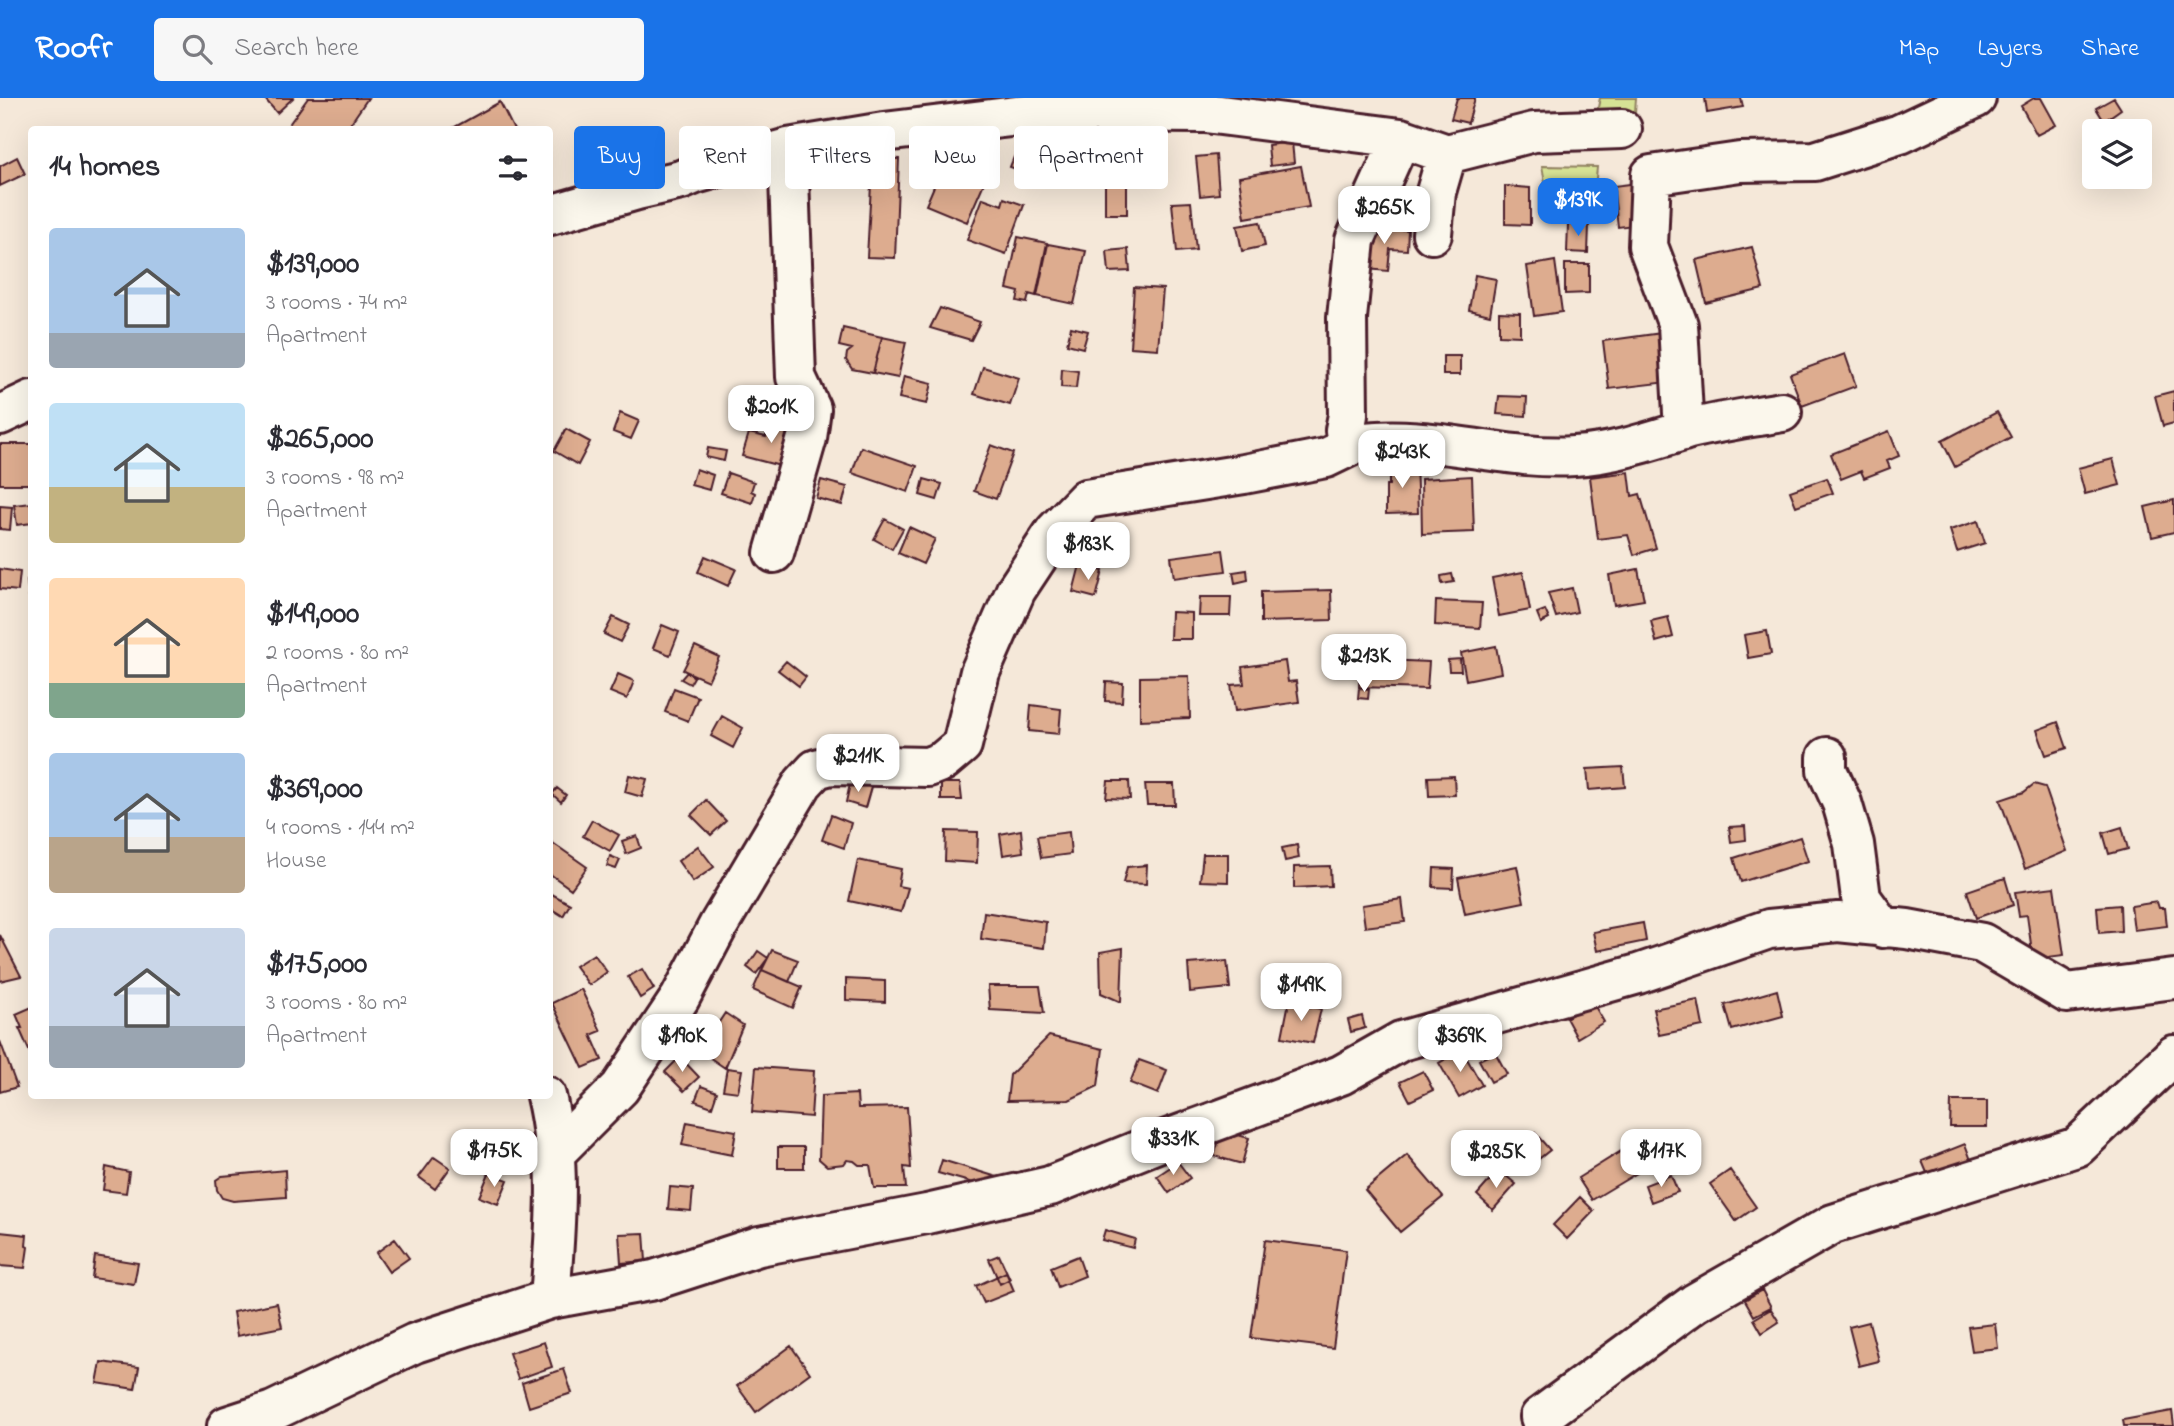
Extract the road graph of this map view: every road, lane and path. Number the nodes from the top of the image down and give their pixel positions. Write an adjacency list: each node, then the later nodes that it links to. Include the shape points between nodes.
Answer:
1 (1976, 98): 13 (street, via 1900,134 1815,161 1740,162 1651,175 1648,246 1678,325)
2 (1622, 129): 6 (street, via 1534,132)
3 (895, 131): 4 (street, via 1051,112 1205,113)
4 (1401, 138): 6 (street); 14 (street, via 1355,240 1347,318 1345,430)
5 (785, 149): 8 (street)
6 (1447, 154): 9 (street, via 1436,192)
7 (790, 189): 15 (street, via 796,377 811,409)
8 (553, 214)
9 (1432, 234)
10 (28, 402): 12 (street)
11 (1782, 412): 13 (street)
12 (0, 415)
13 (1684, 431): 14 (street, via 1576,456 1381,440)
14 (1357, 443): 21 (street, via 1326,458 1086,499 1055,531 1016,590 980,672 962,745 943,761 928,766 831,765 816,769 803,783 718,926 680,998 620,1088)
15 (774, 554)
16 (1827, 757): 17 (street, via 1827,770 1854,844 1861,898)
17 (1883, 929): 18 (street, via 1982,943 2067,993); 22 (street, via 1838,922 1769,929 1639,974 1401,1041 1341,1075 1050,1186 759,1246 654,1280)
18 (2174, 979)
19 (2174, 1055): 23 (street, via 2077,1147 1833,1224 1695,1303)
20 (546, 1099): 21 (street)
21 (555, 1153): 22 (street)
22 (550, 1299): 24 (street, via 415,1343 273,1411)
23 (1540, 1417)
24 (227, 1426)

